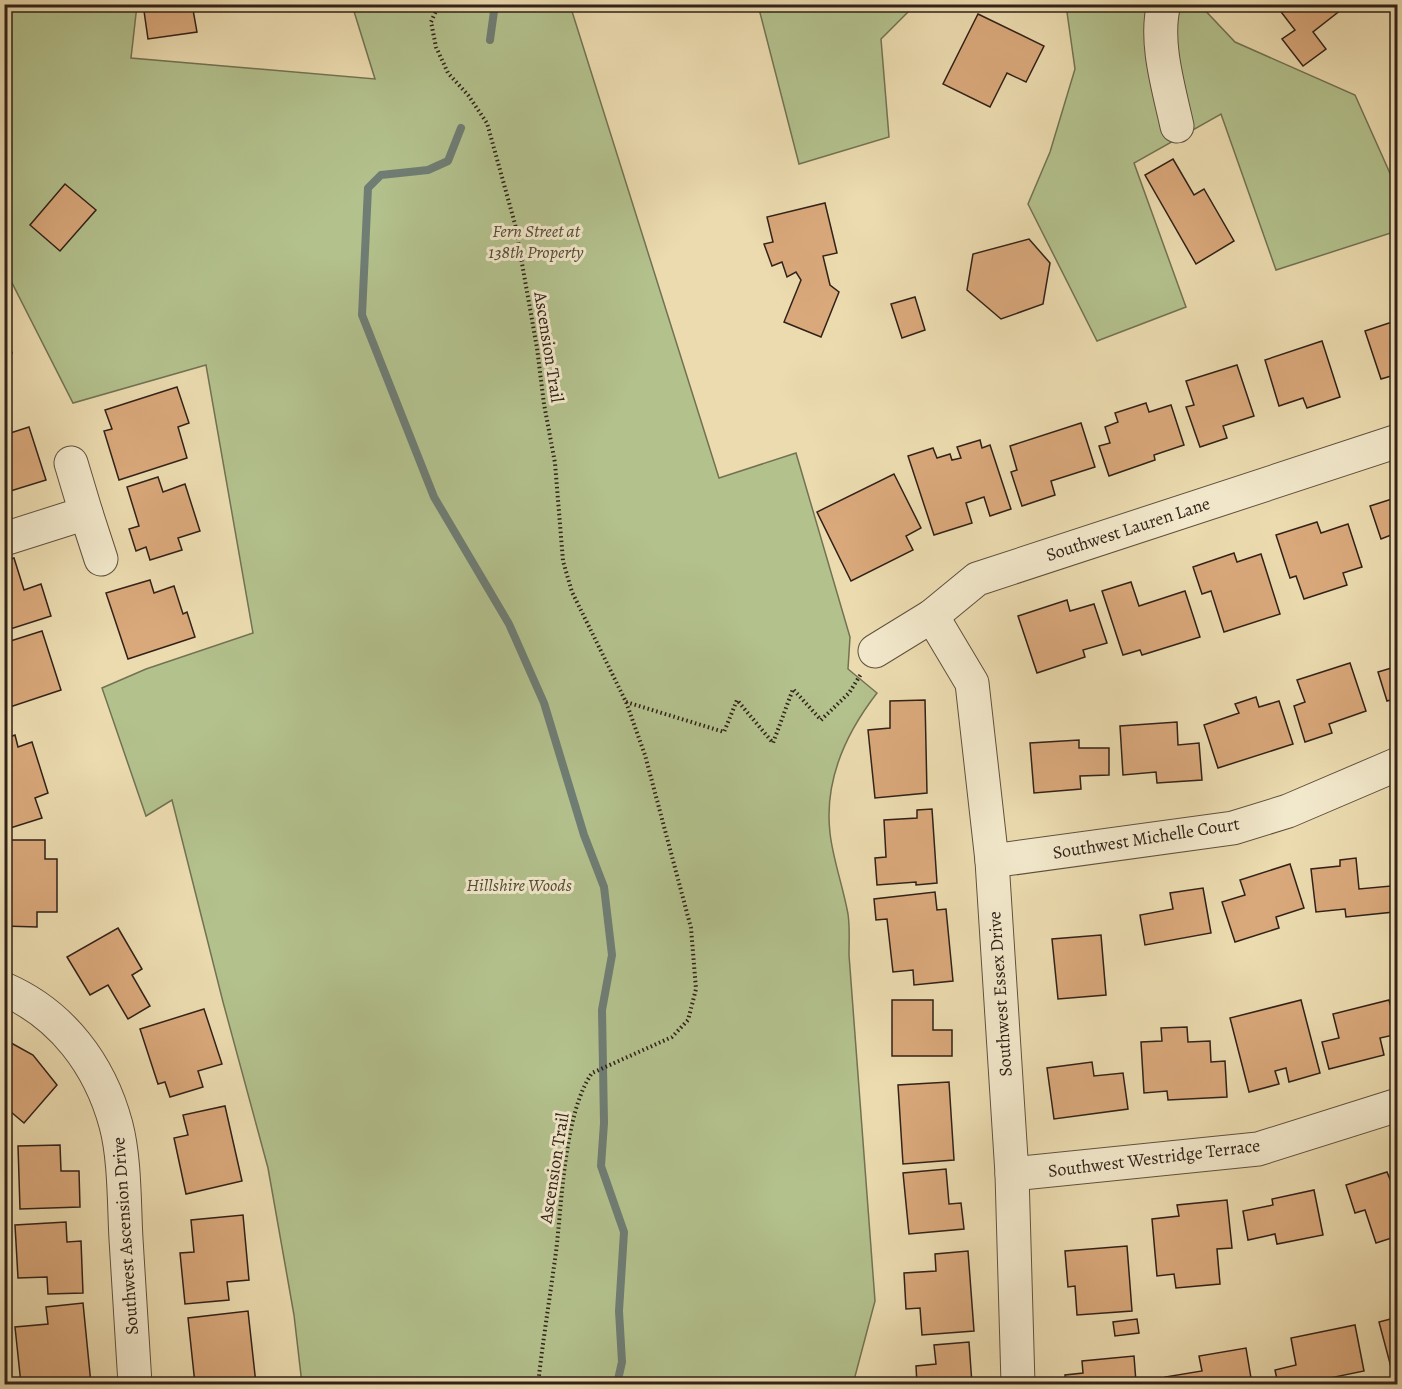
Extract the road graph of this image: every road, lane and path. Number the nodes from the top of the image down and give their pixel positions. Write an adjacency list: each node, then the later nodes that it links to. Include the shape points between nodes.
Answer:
1 (439, 4): 11 (path, Ascension Trail, via 431,22 436,47 448,73 487,123 515,224 555,463 563,561 572,592)
2 (1164, 4): 3 (street, via 1160,18 1164,66)
3 (1177, 126)
4 (1398, 441): 9 (street, Southwest Lauren Lane, via 977,579)
5 (71, 463): 6 (street)
6 (86, 513): 7 (street); 8 (street)
7 (4, 539)
8 (101, 559)
9 (932, 616): 10 (street, Southwest Lauren Lane); 13 (street, Southwest Essex Drive, via 972,683)
10 (875, 651): 11 (path, via 849,693 821,720 794,689 773,743 737,700 724,732)
11 (626, 702): 18 (path, Ascension Trail, via 645,755 691,928 696,989 688,1020 672,1037 592,1073 586,1083 566,1160)
12 (1398, 764): 13 (street, Southwest Michelle Court, via 1288,811 1233,828)
13 (992, 861): 16 (street, Southwest Essex Drive)
14 (4, 989): 17 (street, Southwest Ascension Drive, via 37,1007 72,1037 104,1092 116,1126)
15 (1398, 1105): 16 (street, Southwest Westridge Terrace, via 1258,1149)
16 (1012, 1174): 19 (street, Southwest Essex Drive)
17 (135, 1384)
18 (538, 1384)
19 (1018, 1384)

